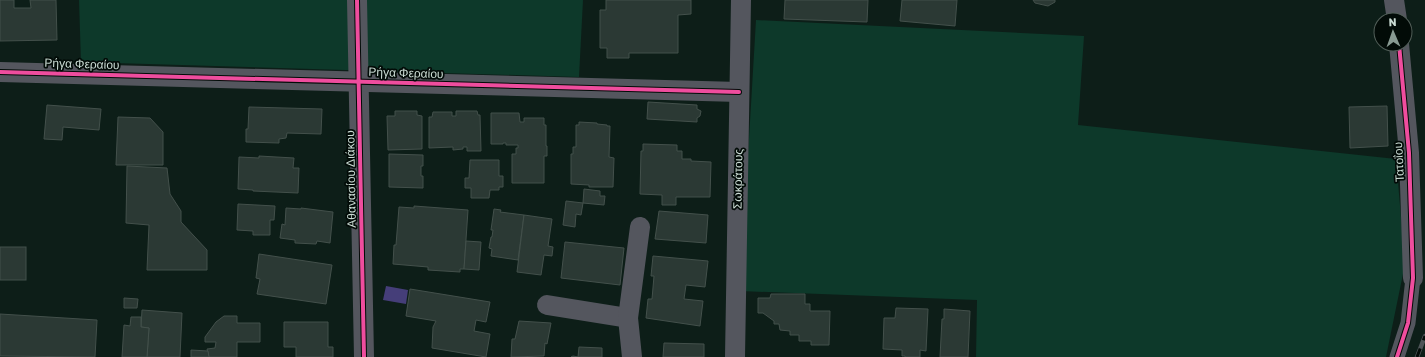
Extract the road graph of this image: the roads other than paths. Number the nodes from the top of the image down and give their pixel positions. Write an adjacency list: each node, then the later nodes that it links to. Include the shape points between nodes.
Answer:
1 (357, 0): 7 (street, Αθανασίου Διάκου)
2 (741, 0): 8 (street, Σωκράτους)
3 (1394, 0): 4 (street)
4 (1396, 12)
5 (1400, 52): 10 (street, Τατοΐου, via 1409,154)
6 (0, 72): 7 (street, Ρήγα Φεραίου)
7 (359, 81): 8 (street, Ρήγα Φεραίου); 13 (street, Αθανασίου Διάκου)
8 (739, 92): 15 (street, Σωκράτους)
9 (640, 227): 12 (street)
10 (1414, 278): 16 (street, via 1408,323)
11 (547, 305): 12 (street)
12 (628, 318): 14 (street)
13 (364, 357)
14 (632, 357)
15 (735, 357)
16 (1397, 357)

